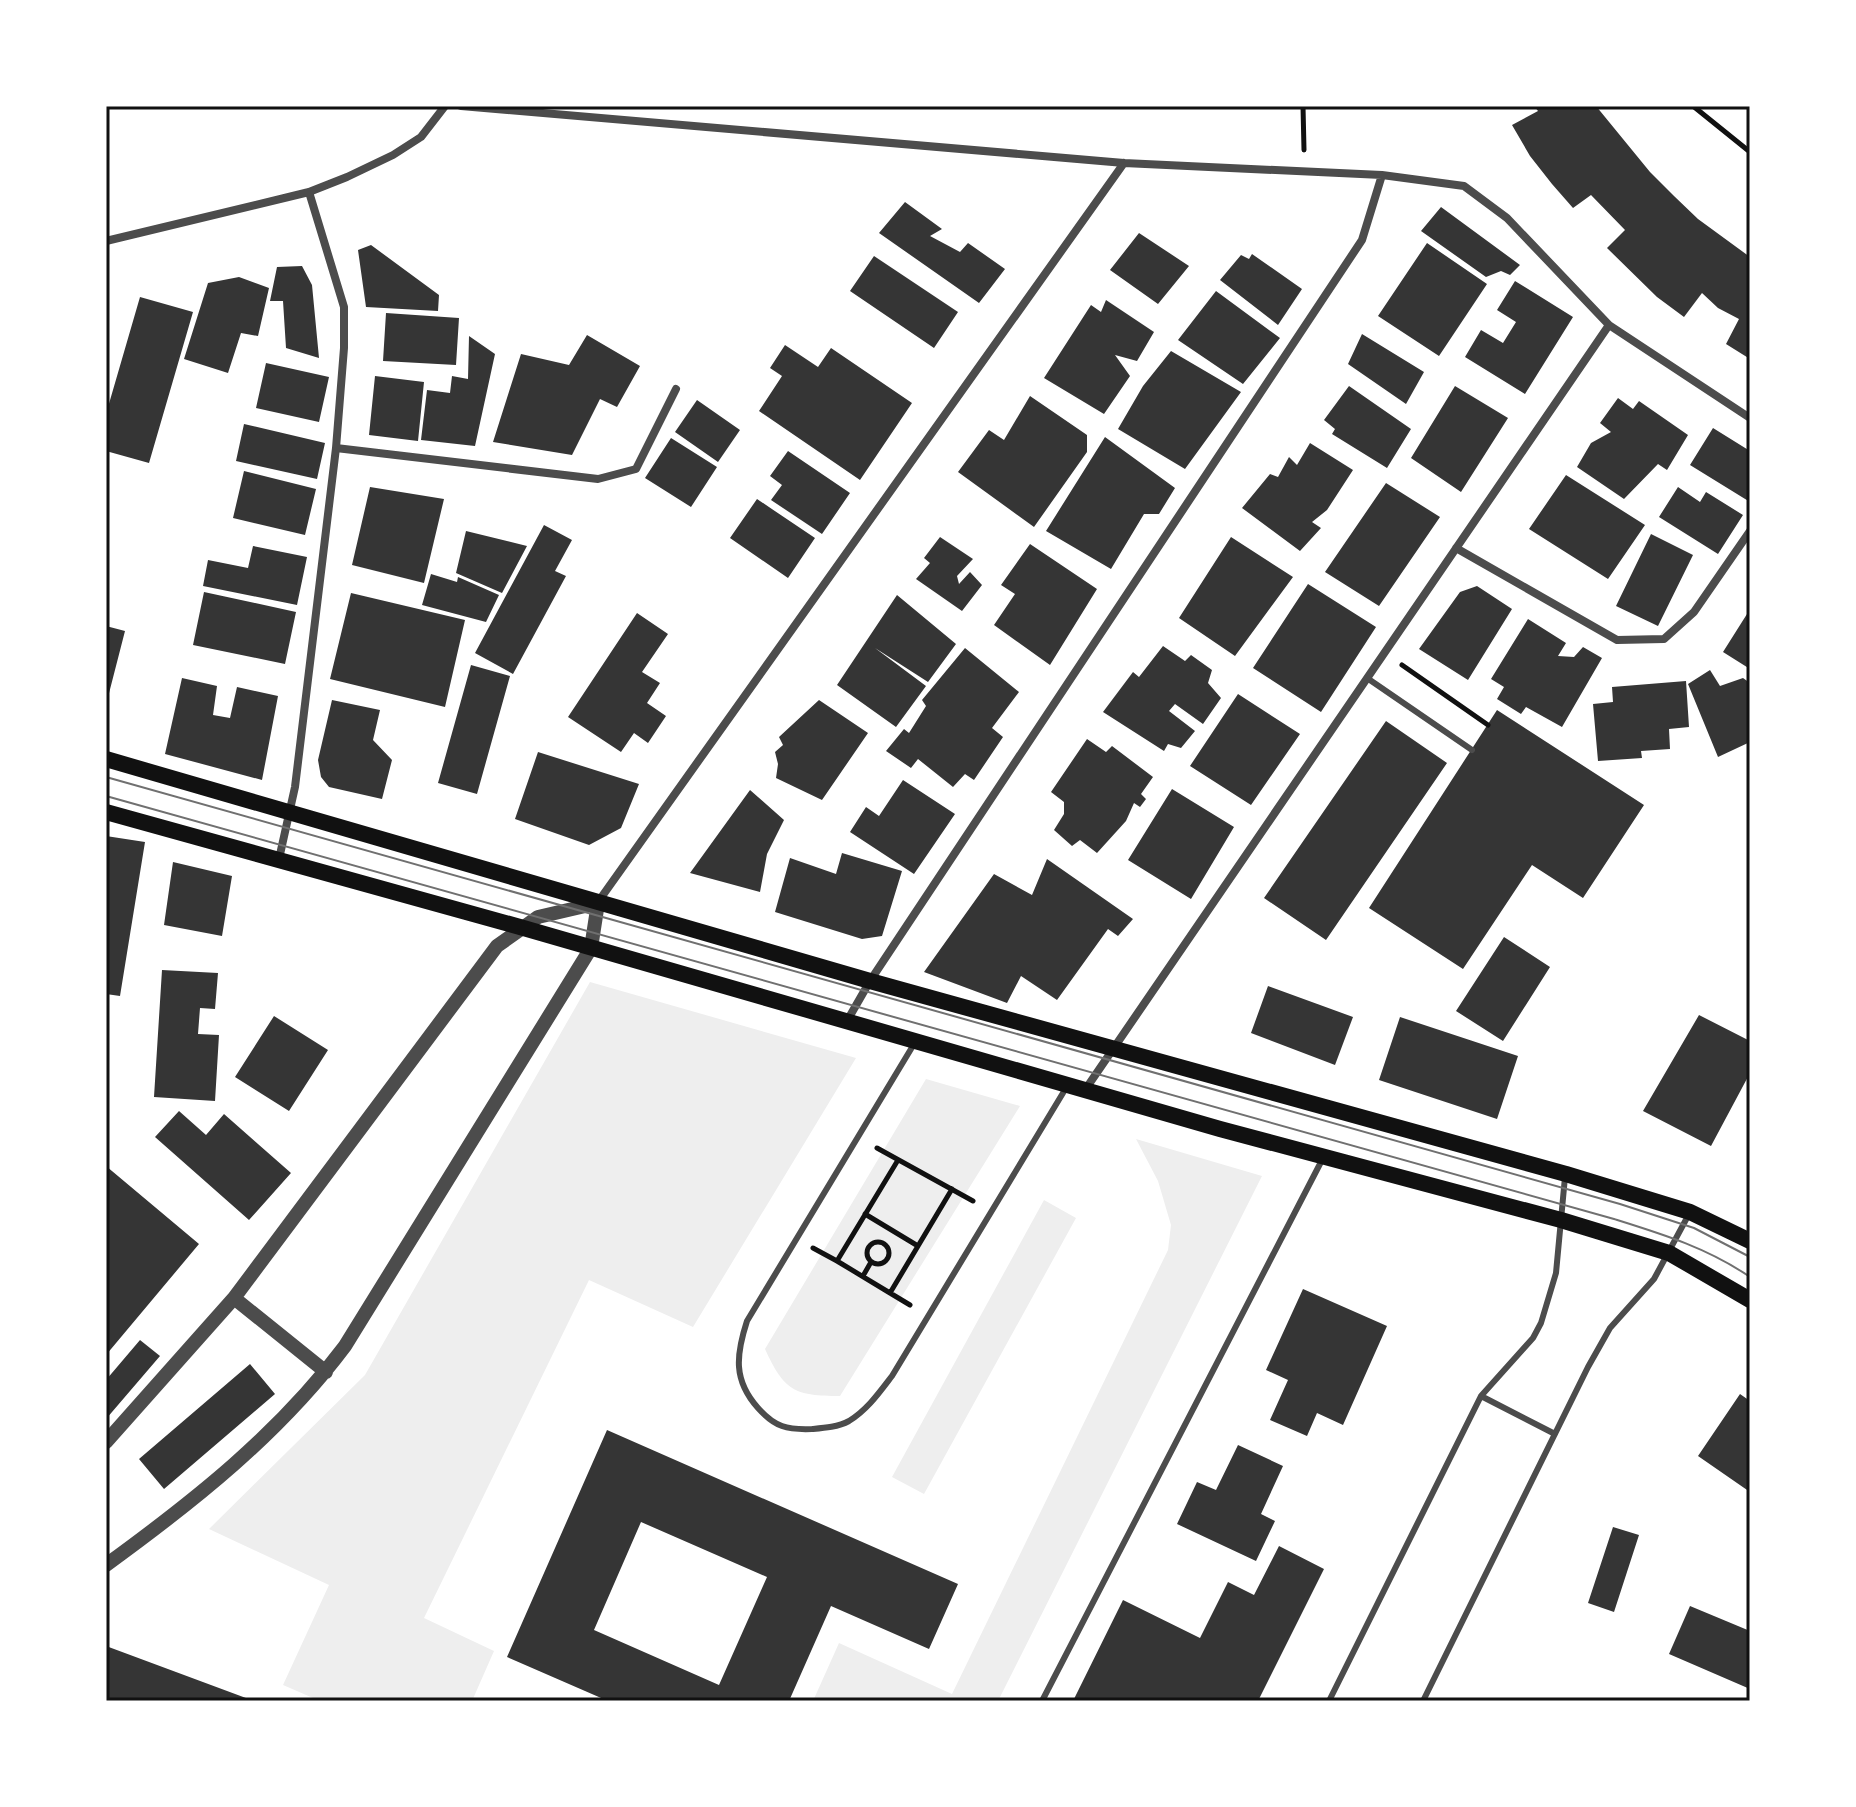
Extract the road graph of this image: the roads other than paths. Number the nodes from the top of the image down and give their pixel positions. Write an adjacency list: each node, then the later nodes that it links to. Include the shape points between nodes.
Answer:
1 (445, 106): 5 (street, via 421,137 393,155)
2 (461, 106): 3 (street)
3 (1124, 163): 4 (street); 19 (street)
4 (1382, 175): 7 (street, via 1464,186 1507,218); 22 (street, via 1362,240)
5 (309, 192): 6 (street); 10 (street, via 344,307)
6 (106, 241)
7 (1609, 325): 9 (street); 12 (street)
8 (676, 389): 10 (street, via 636,469 598,479)
9 (1750, 418)
10 (336, 448): 17 (street)
11 (1750, 531): 12 (street, via 1694,612 1664,639 1617,640)
12 (1456, 548): 13 (street)
13 (1367, 678): 14 (lane); 25 (street)
14 (1472, 750)
15 (106, 759): 17 (main road)
16 (106, 812): 18 (main road)
17 (291, 812): 18 (street); 19 (main road)
18 (279, 859): 20 (main road)
19 (598, 903): 20 (street, via 538,917); 21 (street); 22 (main road)
20 (520, 927): 21 (main road); 34 (street, via 497,946)
21 (591, 948): 23 (main road); 36 (street)
22 (870, 981): 23 (street); 25 (main road)
23 (847, 1021): 24 (main road)
24 (916, 1041): 26 (main road); 26 (lane, via 758,1299 742,1338 739,1373 746,1395 772,1424 797,1430 825,1428 864,1411 892,1376)
25 (1113, 1050): 27 (street); 29 (main road)
26 (1067, 1085): 27 (main road)
27 (1084, 1090): 28 (main road)
28 (1324, 1157): 31 (main road); 41 (lane)
29 (1566, 1174): 30 (main road); 31 (lane)
30 (1690, 1212): 32 (main road); 33 (lane)
31 (1561, 1220): 33 (main road); 37 (lane, via 1556,1273 1541,1323)
32 (1750, 1241)
33 (1669, 1253): 35 (main road); 38 (lane, via 1654,1279 1610,1328)
34 (234, 1298): 36 (street); 39 (street)
35 (1750, 1300)
36 (326, 1372): 40 (street, via 252,1450)
37 (1481, 1396): 38 (lane); 42 (lane)
38 (1555, 1434): 43 (lane)
39 (106, 1442)
40 (106, 1565)
41 (1042, 1701)
42 (1329, 1701)
43 (1423, 1701)

